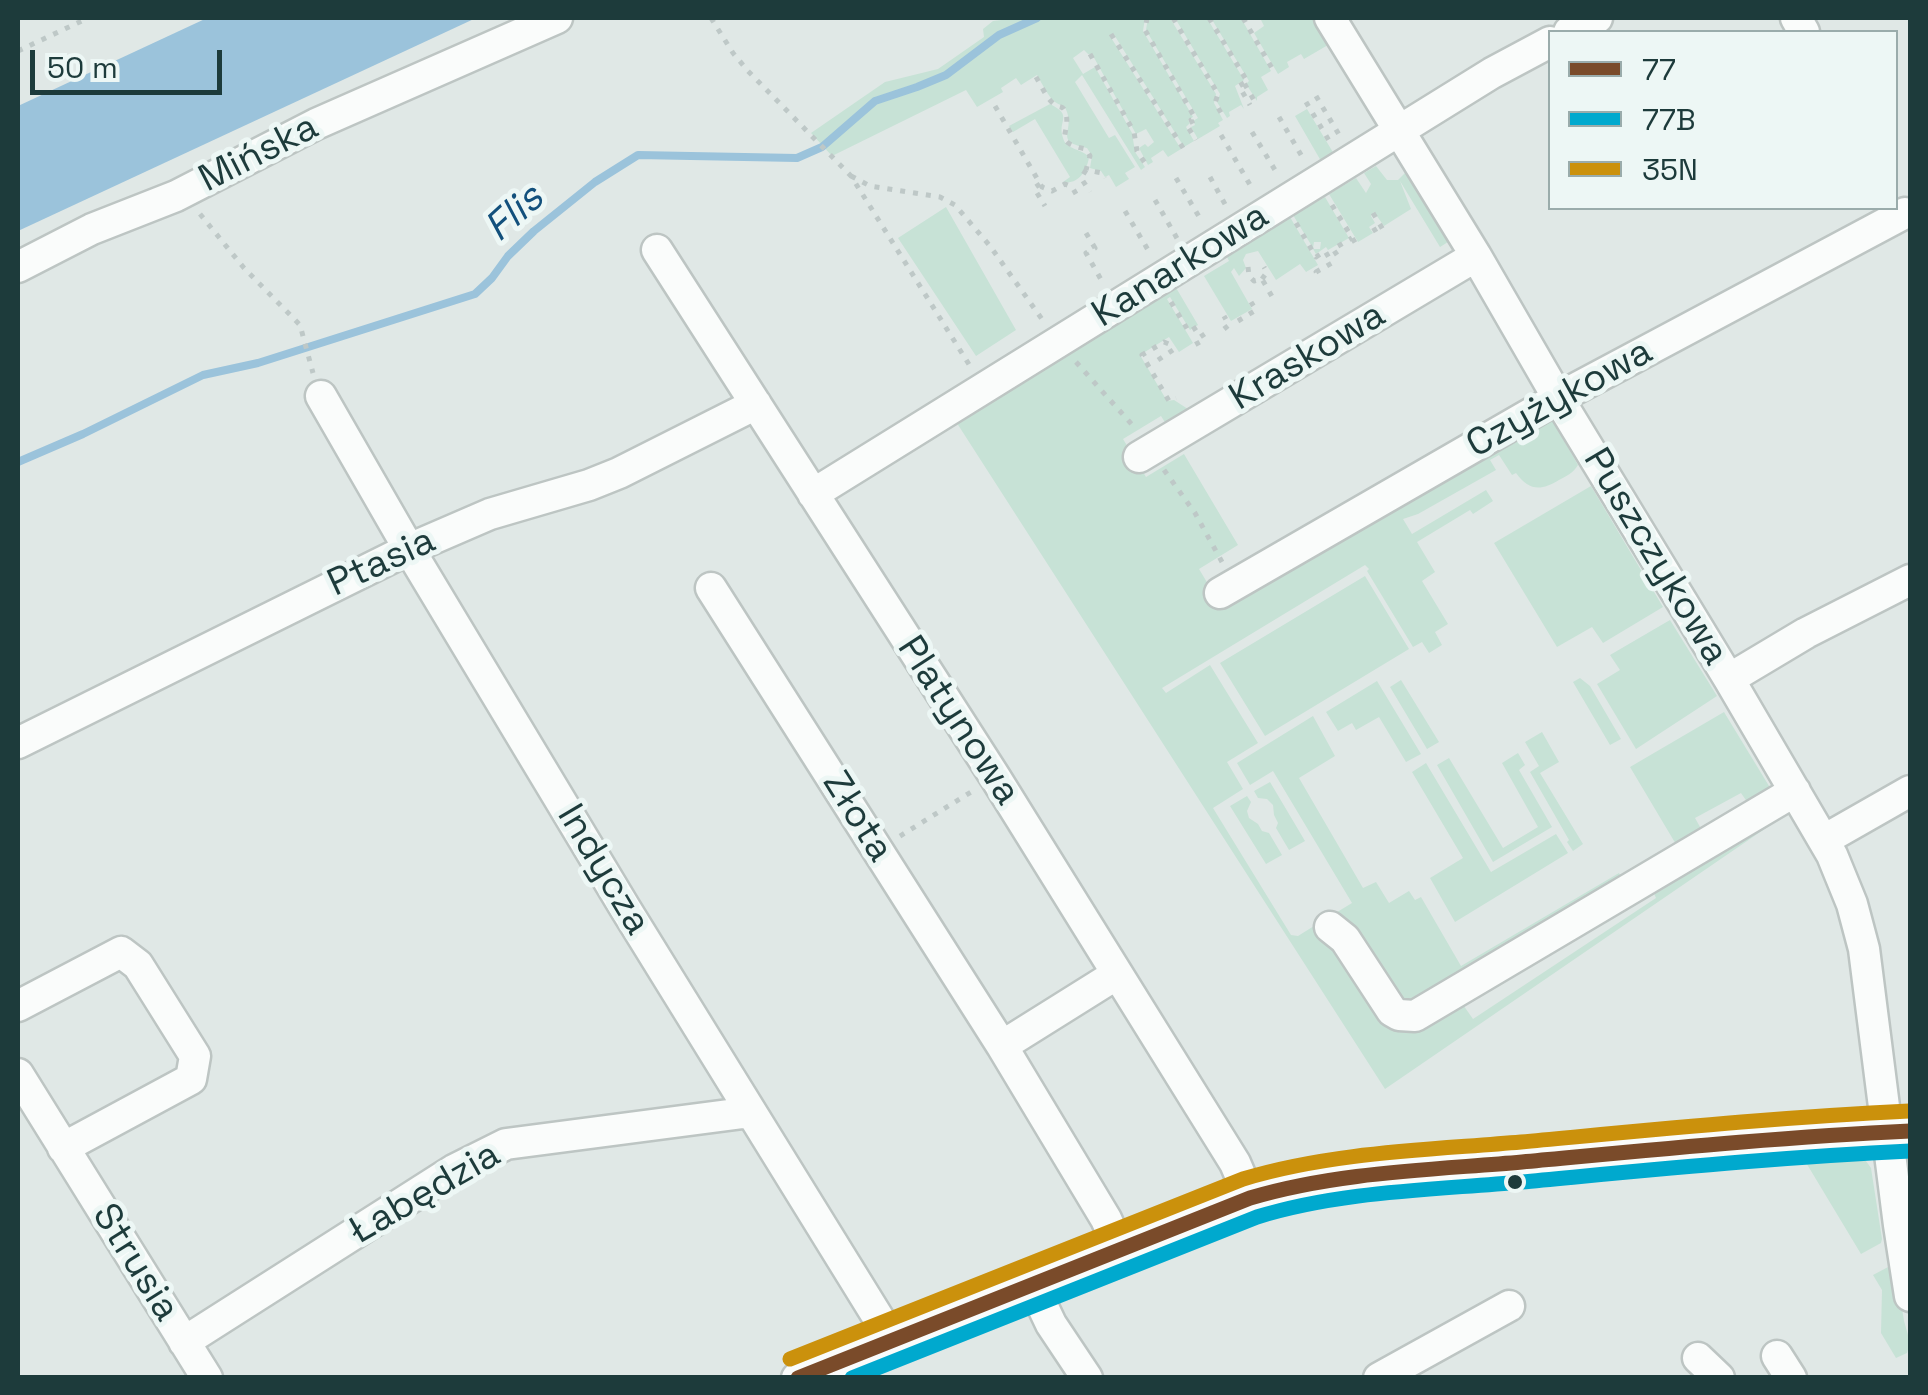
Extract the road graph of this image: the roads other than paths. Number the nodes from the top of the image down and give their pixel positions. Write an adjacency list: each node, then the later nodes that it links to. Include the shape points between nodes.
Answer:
1 (558, 18): 10 (street, Mińska, via 316,124)
2 (1330, 18): 6 (street, Puszczykowa)
3 (1598, 18): 4 (street)
4 (1573, 30)
5 (1548, 43): 6 (street, Kanarkowa)
6 (1398, 131): 9 (street, Puszczykowa); 15 (street, Kanarkowa)
7 (1904, 211): 12 (street, Czyżykowa)
8 (657, 250): 13 (street, Platynowa)
9 (1476, 256): 12 (street, Puszczykowa); 14 (street, Kraskowa)
10 (18, 268)
11 (321, 396): 16 (street, Indycza)
12 (1558, 398): 19 (street, Czyżykowa); 20 (street, Puszczykowa)
13 (756, 404): 15 (street, Platynowa); 16 (street, Ptasia, via 620,473)
14 (1139, 458)
15 (814, 494): 26 (street, Platynowa)
16 (409, 548): 21 (street, Ptasia); 30 (street, Indycza)
17 (1910, 580): 20 (street)
18 (711, 588): 28 (street, Złota)
19 (1220, 593)
20 (1729, 679): 22 (street, Puszczykowa)
21 (18, 743)
22 (1795, 791): 24 (street, Puszczykowa); 25 (street, via 1415,1016 1392,1012)
23 (1910, 791): 24 (street)
24 (1824, 840): 31 (street, Puszczykowa, via 1864,949)
25 (1330, 926)
26 (1117, 974): 28 (street); 33 (street, Platynowa)
27 (18, 1006): 32 (street, via 121,952 138,964 194,1056 191,1080)
28 (1002, 1046): 34 (street, Złota)
29 (18, 1074): 32 (street, Strusia)
30 (751, 1112): 38 (street, Indycza); 39 (street, Łabędzia, via 506,1144 454,1170)
31 (1899, 1132): 33 (street, via 1383,1174); 35 (street, Puszczykowa)
32 (64, 1148): 39 (street, Strusia)
33 (1250, 1198): 34 (street)
34 (1120, 1250): 36 (street)
35 (1909, 1278)
36 (1032, 1284): 38 (street); 42 (street)
37 (1509, 1306): 43 (street)
38 (892, 1340): 41 (street)
39 (184, 1342): 40 (street, Strusia)
40 (207, 1378)
41 (797, 1378)
42 (1087, 1378)
43 (1379, 1378)

